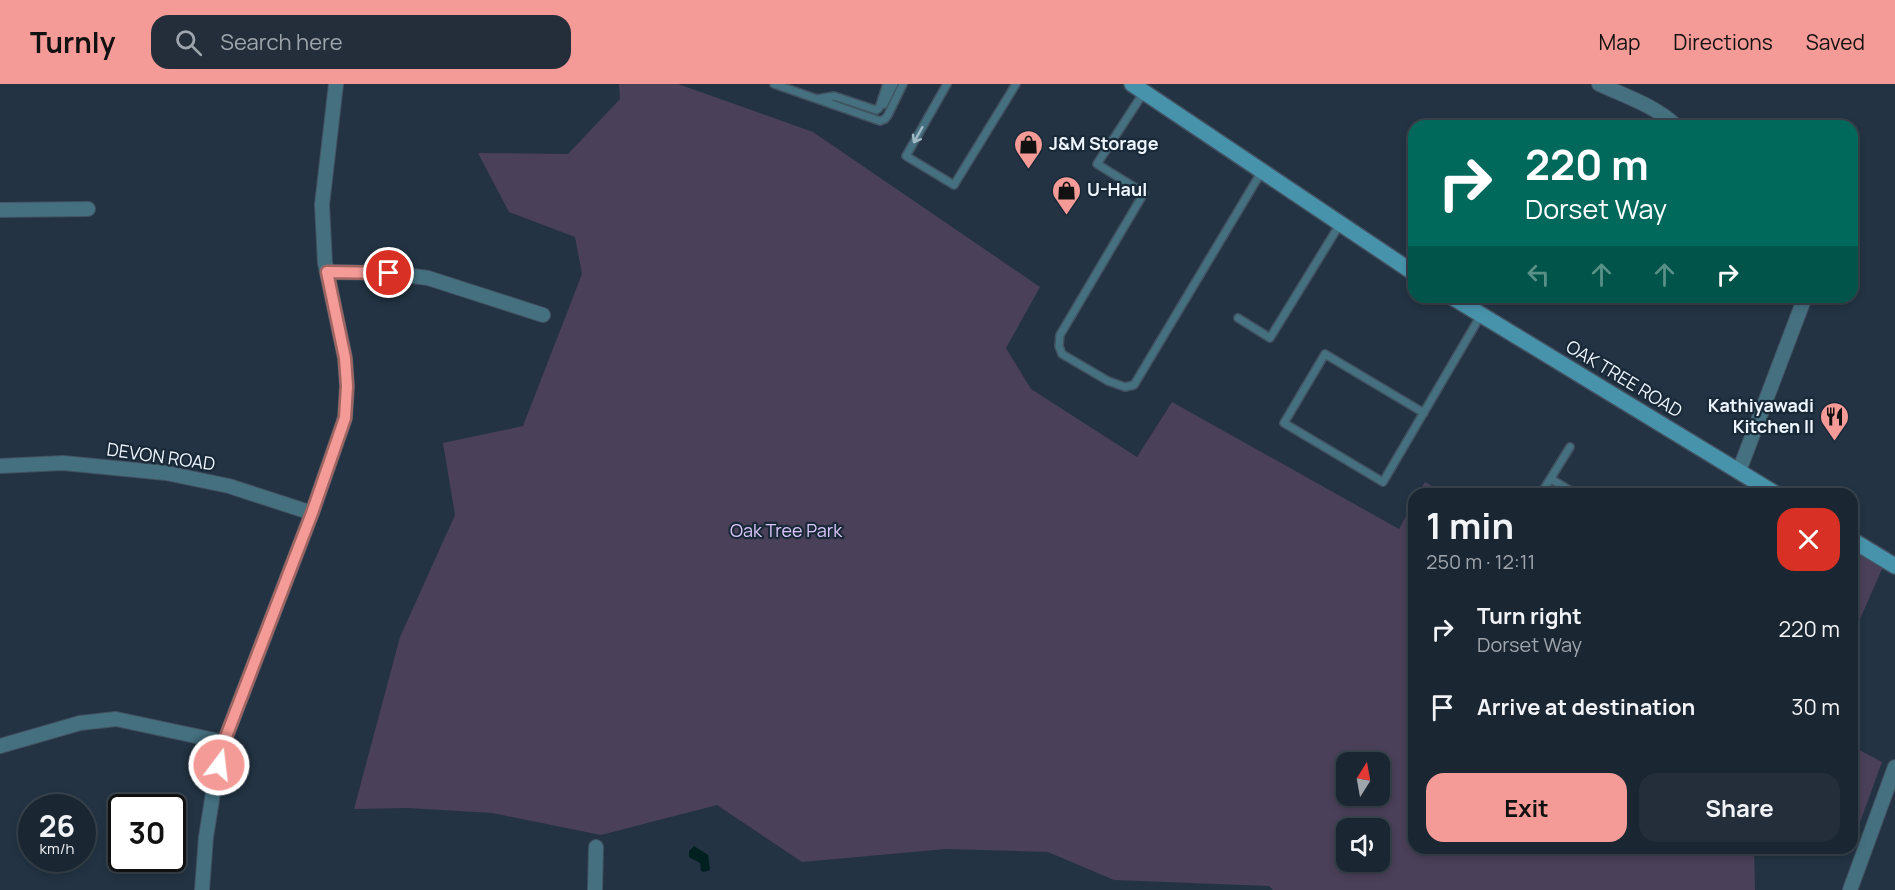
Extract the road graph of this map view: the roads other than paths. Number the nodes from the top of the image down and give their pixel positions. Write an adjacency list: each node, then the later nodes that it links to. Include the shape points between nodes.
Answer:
1 (336, 84): 18 (street, via 322,205)
2 (774, 84): 10 (lane)
3 (887, 84): 11 (lane)
4 (894, 84): 11 (lane)
5 (903, 84): 10 (lane, via 888,115 880,121)
6 (947, 84): 7 (lane, one-way to 7, via 906,156 954,185)
7 (1016, 84)
8 (1599, 84): 12 (street)
9 (1138, 88): 13 (main road); 13 (lane, via 1096,164 1144,193 1060,335 1062,354 1108,381 1125,387 1134,385)
10 (817, 99): 11 (lane, via 834,96 872,110)
11 (879, 108)
12 (1670, 120)
13 (1262, 171): 16 (main road)
14 (88, 209): 15 (street)
15 (0, 210)
16 (1340, 224): 17 (main road); 23 (lane, via 1270,338)
17 (1408, 269)
18 (327, 272): 21 (street, via 428,278); 32 (street, via 347,386 345,418)
19 (1462, 303): 22 (main road, OAK TREE ROAD)
20 (1802, 303): 27 (street)
21 (543, 315)
22 (1481, 315): 24 (lane); 27 (main road, OAK TREE ROAD)
23 (1238, 318)
24 (1424, 413): 24 (lane, via 1383,482 1284,423 1325,354)
25 (1570, 447): 28 (lane)
26 (0, 466): 32 (street, DEVON ROAD, via 63,463 166,473 229,486)
27 (1739, 471): 31 (main road, OAK TREE ROAD)
28 (1551, 479): 29 (lane); 30 (lane)
29 (1545, 488)
30 (1566, 488)
31 (1764, 488)
32 (312, 513): 35 (street)
33 (1858, 544): 34 (main road)
34 (1895, 566)
35 (224, 742): 36 (street, via 116,719 80,723); 39 (street, via 213,787)
36 (0, 746)
37 (1895, 767): 41 (street)
38 (596, 847): 40 (street)
39 (202, 890)
40 (596, 890)
41 (1850, 890)

